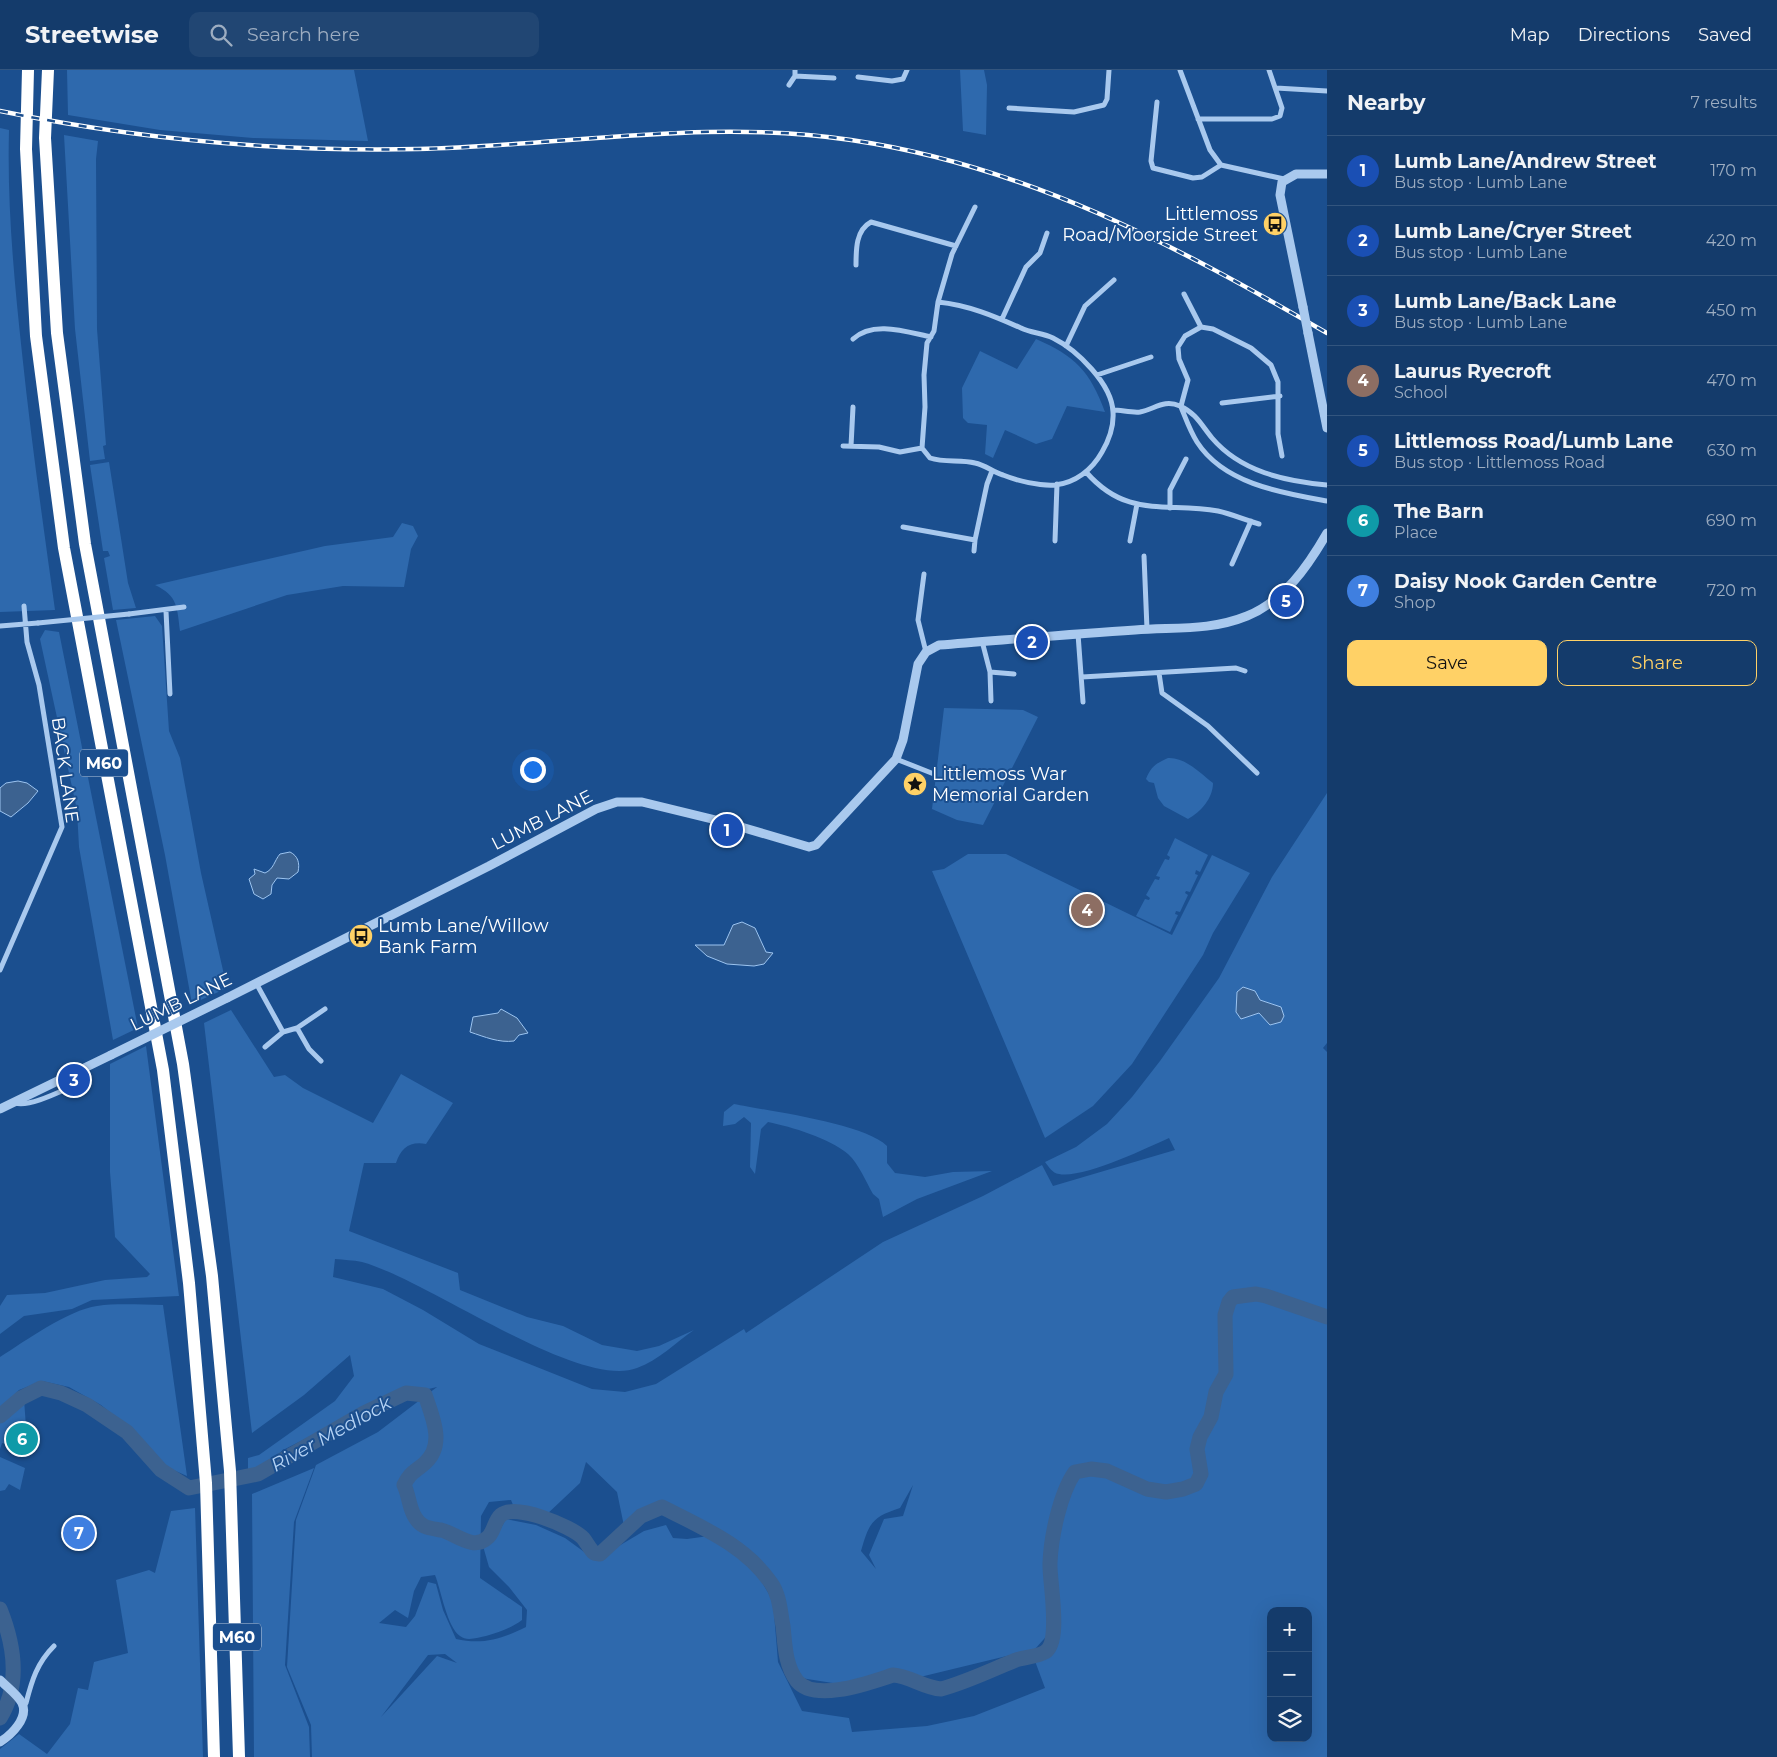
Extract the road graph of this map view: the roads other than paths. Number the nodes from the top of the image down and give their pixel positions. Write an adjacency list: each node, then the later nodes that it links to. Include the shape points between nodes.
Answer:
1 (28, 70): 94 (highway, M60, via 26,149 36,336 64,548 163,1070 189,1283 208,1518)
2 (48, 70): 95 (highway, M60, via 45,138 57,333 85,544 183,1064 212,1276 229,1452)
3 (907, 70): 8 (street, via 903,79 892,81)
4 (1109, 70): 14 (street, via 1108,99 1104,106 1074,112)
5 (1180, 70): 15 (street)
6 (1269, 70): 11 (street)
7 (795, 73): 9 (street); 10 (street)
8 (858, 77)
9 (834, 78)
10 (789, 85)
11 (1276, 88): 12 (street); 15 (street, via 1282,113 1272,119)
12 (1327, 90)
13 (1157, 102): 16 (street, via 1153,168 1193,178 1202,177)
14 (1009, 108)
15 (1198, 119): 16 (street, via 1210,150)
16 (1221, 165): 18 (street)
17 (1327, 174): 18 (street, via 1296,174)
18 (1284, 179): 38 (street, bridge, via 1280,195)
19 (975, 207): 21 (street)
20 (1047, 233): 26 (street, via 1040,253 1026,267)
21 (956, 246): 22 (street, via 871,222 864,226 858,237); 25 (street)
22 (856, 265)
23 (1114, 280): 30 (street, via 1085,306)
24 (1184, 294): 27 (street)
25 (938, 302): 26 (street); 28 (street)
26 (1002, 318): 30 (street)
27 (1201, 328): 33 (street, via 1213,329 1251,348 1271,365); 35 (street, via 1186,336 1178,347 1179,359 1188,380)
28 (931, 337): 29 (street, via 874,328 859,333); 41 (street, via 927,343 924,375)
29 (853, 339)
30 (1066, 346): 32 (street)
31 (1151, 357): 32 (street)
32 (1097, 375): 37 (street)
33 (1280, 396): 34 (street); 42 (street, via 1278,434)
34 (1222, 403)
35 (1181, 406): 37 (street, via 1163,403 1140,412); 47 (street, via 1197,416 1212,439 1252,468 1285,479); 48 (street, via 1197,443 1232,473 1251,483)
36 (853, 407): 40 (street)
37 (1113, 410): 45 (street, via 1113,424 1106,443)
38 (1327, 428)
39 (843, 446): 40 (street)
40 (851, 446): 41 (street, via 900,452)
41 (922, 448): 44 (street, via 930,458 974,462)
42 (1282, 456)
43 (1186, 459): 50 (street, via 1170,490)
44 (992, 471): 46 (street, via 1043,485); 55 (street)
45 (1086, 472): 46 (street, via 1071,481); 49 (street, via 1107,492)
46 (1057, 484): 56 (street)
47 (1327, 485)
48 (1327, 501)
49 (1137, 504): 50 (street); 57 (street)
50 (1170, 508): 51 (street, via 1218,511)
51 (1251, 521): 52 (street); 60 (street)
52 (1259, 524)
53 (903, 527): 55 (street)
54 (1327, 533): 67 (street, via 1308,566 1280,595 1249,616 1213,627)
55 (975, 540): 58 (street)
56 (1055, 541)
57 (1130, 541)
58 (974, 551)
59 (1144, 556): 67 (street)
60 (1232, 564)
61 (924, 574): 70 (street, via 918,620)
62 (24, 606): 65 (street, BACK LANE)
63 (184, 607): 64 (street)
64 (166, 611): 65 (street, bridge); 76 (street)
65 (24, 624): 66 (street); 82 (street, BACK LANE, via 62,826)
66 (0, 626)
67 (1147, 629): 68 (street)
68 (1078, 634): 69 (street); 75 (street)
69 (982, 641): 70 (street, via 939,645); 72 (street)
70 (926, 652): 79 (street, LUMB LANE, via 918,664 903,740)
71 (1245, 671): 73 (street, via 1236,668)
72 (990, 672): 74 (street); 77 (street)
73 (1159, 673): 75 (street); 80 (street, via 1162,693 1208,726)
74 (1014, 674)
75 (1082, 677): 78 (street)
76 (170, 694)
77 (990, 701)
78 (1082, 702)
79 (896, 759): 81 (street); 83 (street, LUMB LANE, via 816,845 809,847 642,802 617,802 596,809)
80 (1257, 773)
81 (934, 774)
82 (0, 970)
83 (256, 983): 86 (street); 89 (street, LUMB LANE, bridge)
84 (325, 1009): 85 (street)
85 (297, 1028): 86 (street); 88 (street)
86 (283, 1032): 87 (street)
87 (265, 1047)
88 (321, 1061)
89 (0, 1109)
90 (54, 1646): 92 (street, via 33,1674 26,1703)
91 (0, 1680): 92 (street)
92 (22, 1704): 93 (street, via 22,1719)
93 (0, 1742)
94 (214, 1757)
95 (239, 1757)

